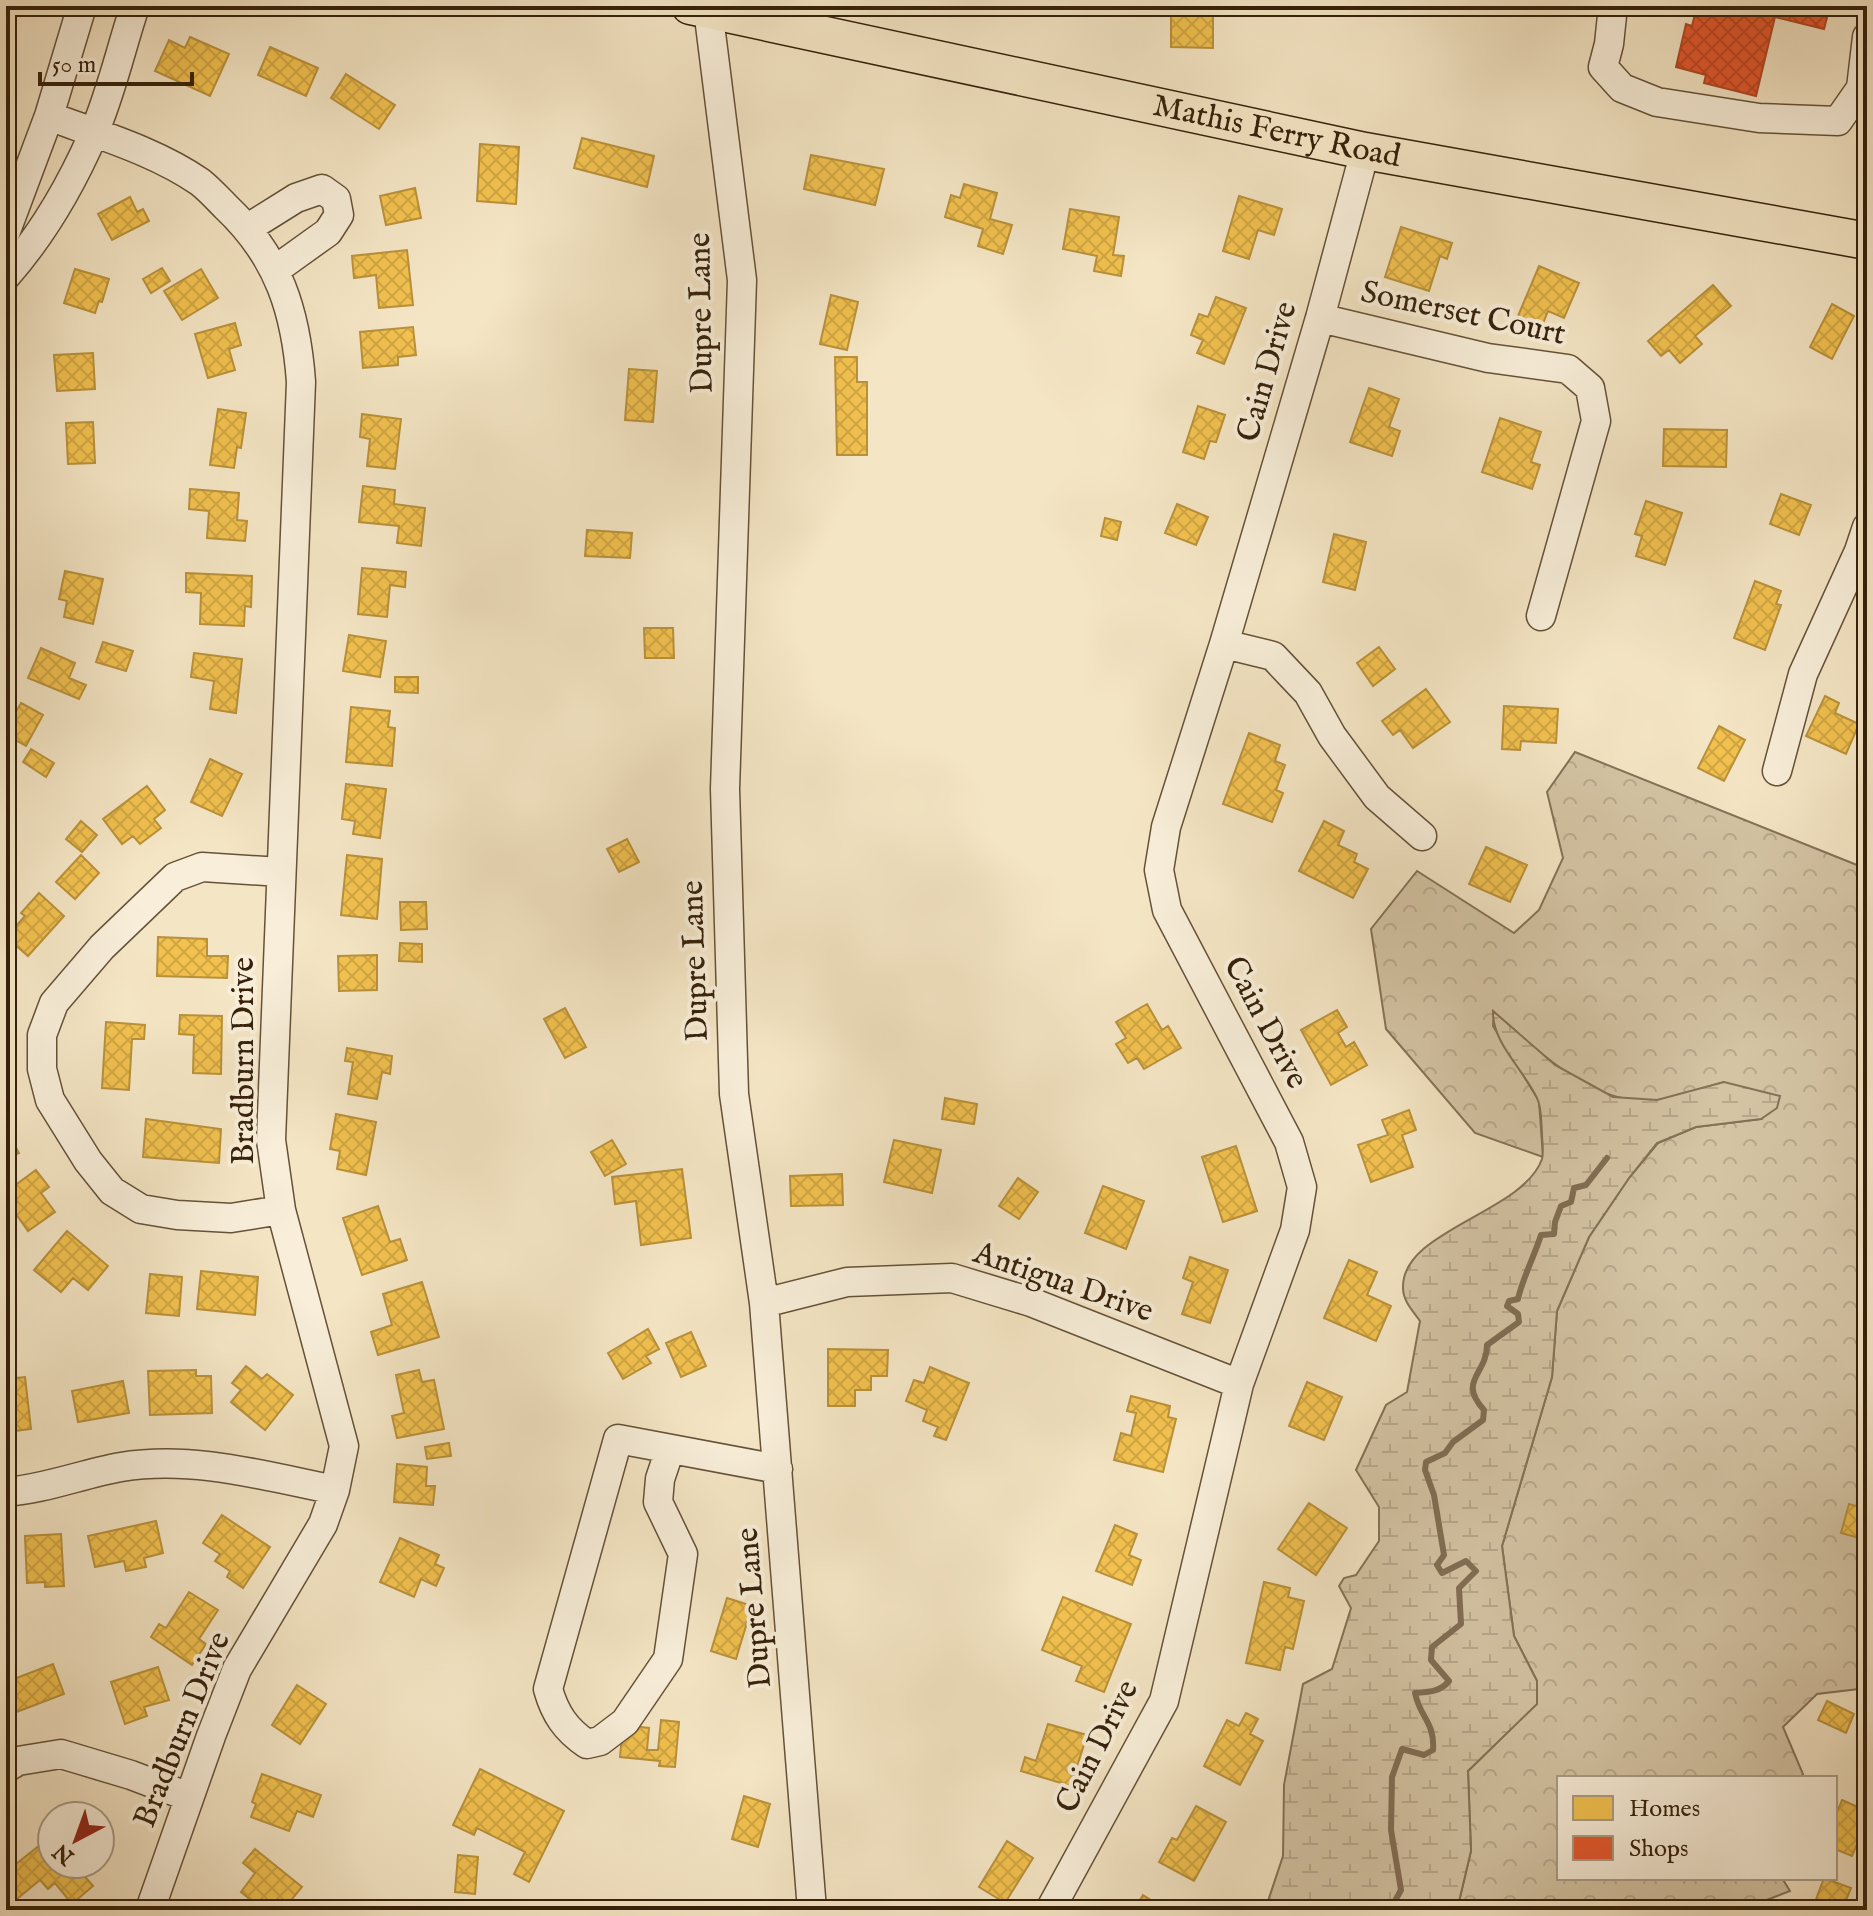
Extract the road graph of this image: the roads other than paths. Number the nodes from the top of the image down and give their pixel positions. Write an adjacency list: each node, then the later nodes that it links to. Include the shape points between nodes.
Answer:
1 (82, 6): 8 (street)
2 (135, 6): 9 (street)
3 (814, 6): 6 (street, via 808,13)
4 (1613, 6): 7 (street, via 1603,67 1622,88 1657,102 1759,118 1838,121 1861,88)
5 (702, 7): 6 (main road, Mathis Ferry Road); 24 (street, Dupre Lane, via 742,280 725,789 734,1094)
6 (773, 12): 10 (main road, Mathis Ferry Road)
7 (1867, 37)
8 (49, 116): 9 (street, Bradburn Drive); 12 (street)
9 (94, 133): 11 (street, Bradburn Drive, via 144,152 200,183); 15 (street, via 31,247)
10 (1365, 151): 13 (main road, Mathis Ferry Road); 16 (street, Cain Drive)
11 (248, 228): 14 (street, Bradburn Drive); 14 (street, via 296,198 322,189 336,199 339,215 328,232)
12 (6, 231)
13 (1867, 241)
14 (275, 270): 22 (street, Bradburn Drive, via 298,340 301,382)
15 (6, 276)
16 (1320, 318): 18 (street, Somerset Court, via 1488,358 1568,369 1590,388 1596,421); 19 (street, Cain Drive)
17 (1867, 527): 20 (street, via 1803,674)
18 (1541, 616)
19 (1224, 644): 21 (street, via 1273,656 1308,693 1377,797); 25 (street, Cain Drive, via 1166,827 1159,870 1167,910 1289,1142 1302,1187 1295,1230)
20 (1777, 771)
21 (1422, 836)
22 (281, 872): 23 (street, Bradburn Drive, via 271,1140); 23 (street, via 202,867 175,877 102,947 54,1003 42,1035 42,1069 50,1100 88,1161 112,1191 141,1209 231,1218)
23 (281, 1210): 28 (street, Bradburn Drive, via 344,1446)
24 (764, 1303): 25 (street, Antigua Drive, via 847,1282 952,1278 1031,1302); 27 (street, Dupre Lane)
25 (1239, 1384): 34 (street, Cain Drive, via 1164,1701)
26 (670, 1449): 26 (street, via 618,1439 548,1689 554,1711 587,1744 625,1722 668,1659 683,1554 658,1502); 27 (street)
27 (778, 1469): 33 (street, Dupre Lane)
28 (335, 1490): 29 (street, via 179,1463 122,1467); 31 (street, Bradburn Drive, via 323,1524 237,1669)
29 (6, 1492)
30 (6, 1768): 31 (street, via 61,1754)
31 (189, 1797): 32 (street, Bradburn Drive)
32 (152, 1904)
33 (812, 1910)
34 (1050, 1910)

